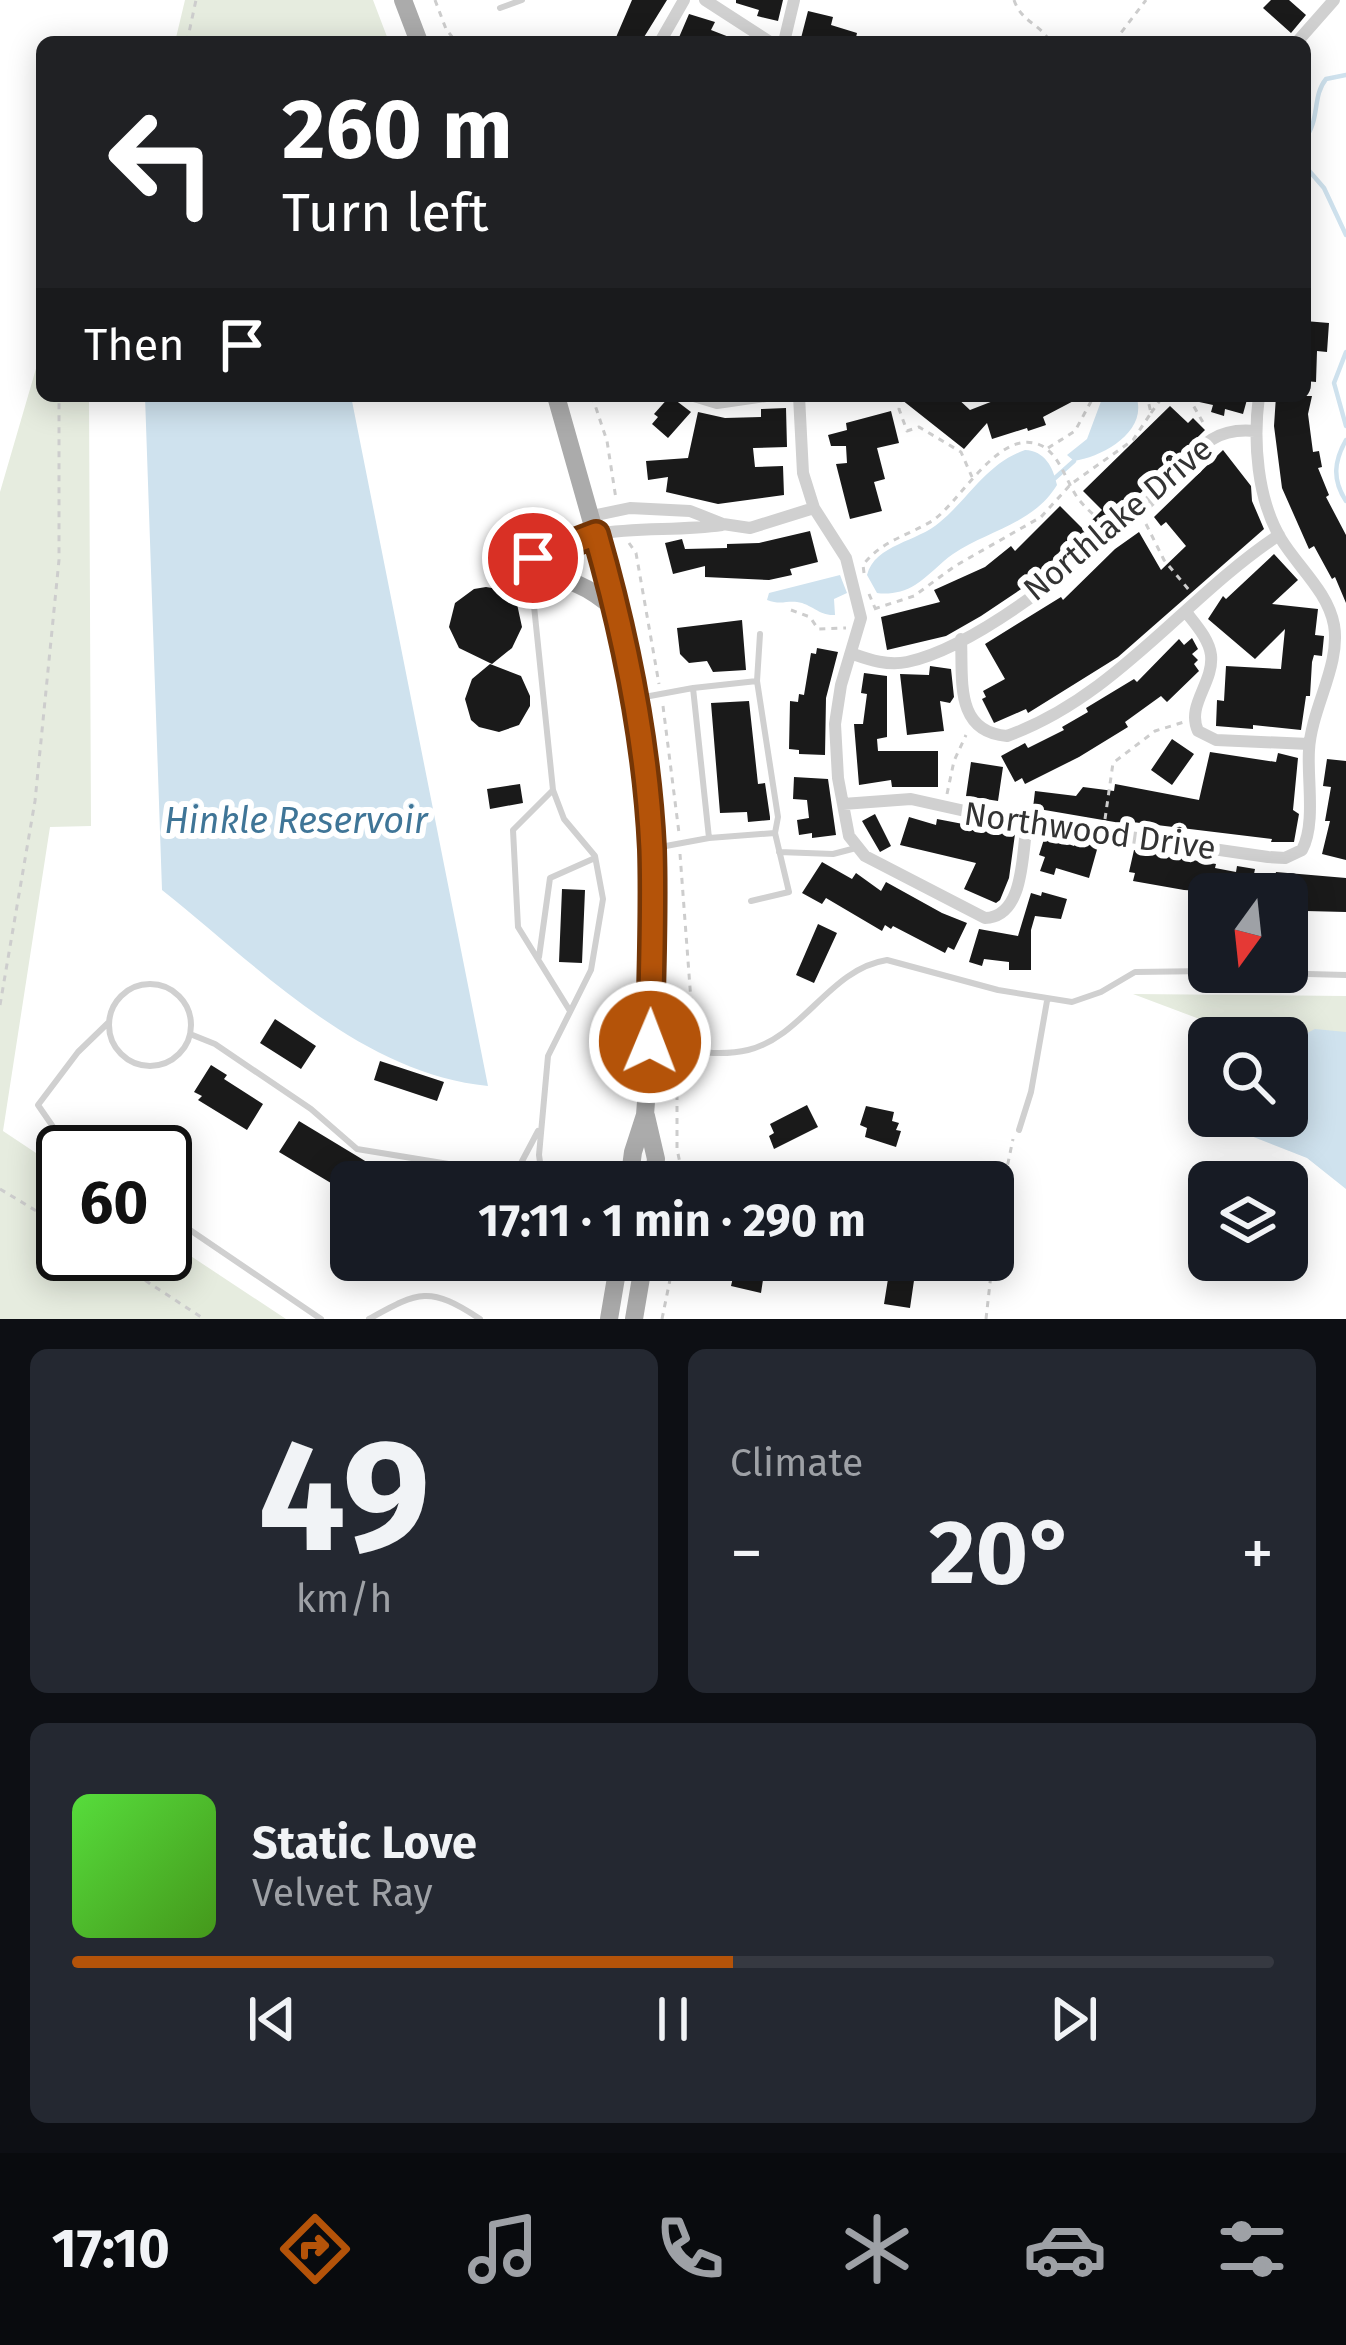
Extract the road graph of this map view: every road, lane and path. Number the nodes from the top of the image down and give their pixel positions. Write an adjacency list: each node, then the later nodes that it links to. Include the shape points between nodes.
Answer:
1 (196, 0): 12 (path)
2 (403, 0): 13 (main road)
3 (435, 0): 14 (path)
4 (522, 0): 11 (lane)
5 (684, 0): 15 (street)
6 (705, 0): 16 (street)
7 (794, 0): 17 (street)
8 (1014, 0): 18 (path, via 1019,15)
9 (1146, 0): 19 (path)
10 (1334, 0): 20 (street)
11 (500, 8)
12 (188, 36)
13 (417, 36)
14 (451, 36)
15 (663, 36)
16 (761, 36)
17 (785, 36)
18 (1047, 36)
19 (1119, 36)
20 (1302, 36)
21 (59, 402): 79 (path, via 55,604 35,801)
22 (558, 402): 40 (main road)
23 (594, 402): 37 (path)
24 (799, 402): 38 (street, via 799,445)
25 (900, 402): 35 (path, via 907,431 919,427 961,452)
26 (1091, 402): 34 (path, via 1075,430)
27 (1148, 402): 31 (path)
28 (1158, 402): 31 (path)
29 (1191, 402): 33 (path)
30 (1258, 402): 32 (street)
31 (1151, 412): 36 (path, via 1133,440)
32 (1256, 430): 33 (street, Northlake Drive); 42 (street)
33 (1214, 436): 39 (street, Northlake Drive)
34 (1046, 448): 35 (path, via 1010,447); 36 (path)
35 (973, 478): 47 (path, via 933,520 862,565)
36 (1071, 484): 41 (path); 47 (path, via 1022,530 914,596)
37 (616, 494)
38 (814, 508): 40 (street, via 750,528 690,511 630,508); 47 (street)
39 (1139, 510): 41 (street, Northlake Drive); 45 (path, via 1164,560)
40 (594, 525): 44 (lane, via 533,558); 48 (main road)
41 (1113, 532): 52 (street, Northlake Drive)
42 (1279, 535): 45 (street); 60 (street, via 1325,601 1335,636)
43 (636, 553): 56 (path)
44 (531, 577): 48 (main road, via 575,581); 61 (lane)
45 (1200, 599): 49 (street)
46 (790, 610): 50 (path, via 810,616 818,629)
47 (868, 610): 50 (street)
48 (617, 611): 57 (main road)
49 (1186, 612): 58 (street, via 1211,654); 59 (street, via 1125,666 1021,731 992,735)
50 (861, 627): 53 (street)
51 (760, 634): 54 (lane)
52 (961, 639): 53 (street, Northlake Drive, via 908,662); 59 (street, via 964,703)
53 (853, 654): 62 (street, via 835,724)
54 (757, 681): 55 (lane); 66 (lane)
55 (693, 688): 56 (lane); 67 (lane)
56 (661, 694): 57 (lane); 68 (path)
57 (633, 699): 70 (main road)
58 (1193, 722): 60 (street, via 1216,740); 65 (path, via 1155,731 1113,763)
59 (975, 725): 63 (path, via 959,746)
60 (1309, 744): 65 (street, Northwood Drive, via 1307,841 1294,856)
61 (553, 790): 72 (lane); 74 (lane, via 513,830 518,927)
62 (843, 805): 63 (street, Northwood Drive, via 896,798); 69 (street)
63 (944, 808): 64 (street, Northwood Drive)
64 (1028, 822): 65 (street, Northwood Drive); 69 (street, via 1014,897 995,918)
65 (1104, 832)
66 (775, 833): 67 (lane); 71 (lane)
67 (709, 838): 68 (lane)
68 (680, 844): 70 (lane); 83 (path)
69 (856, 848): 71 (lane)
70 (652, 849): 84 (main road)
71 (779, 852): 73 (lane, via 789,892)
72 (595, 858): 74 (lane, via 550,878); 80 (lane, via 603,899 591,970)
73 (751, 901)
74 (538, 961): 80 (lane)
75 (1188, 971): 78 (lane, via 1135,972 1072,1002)
76 (1308, 974): 77 (lane)
77 (1346, 975)
78 (1047, 1001): 85 (lane, via 887,960 847,976 781,1034 748,1050); 89 (lane)
79 (0, 1005)
80 (570, 1011): 88 (lane, via 548,1056)
81 (109, 1022): 82 (lane, via 116,1048 137,1064 164,1063); 82 (lane, via 129,989 156,984 179,996); 87 (lane, via 38,1105)
82 (190, 1034): 90 (lane, via 273,1083 358,1149)
83 (690, 1046)
84 (650, 1048): 85 (lane); 86 (main road)
85 (678, 1050): 95 (path)
86 (645, 1115): 93 (main road); 94 (main road)
87 (52, 1125)
88 (539, 1127): 91 (lane); 92 (lane)
89 (1016, 1132): 110 (path)
90 (422, 1161)
91 (521, 1161)
92 (541, 1161)
93 (632, 1161)
94 (656, 1161)
95 (680, 1161)
96 (0, 1189): 97 (path)
97 (36, 1211)
98 (192, 1231): 104 (lane)
99 (146, 1281): 103 (path)
100 (615, 1281): 107 (main road)
101 (640, 1281): 108 (main road)
102 (670, 1281): 109 (path)
103 (204, 1319)
104 (321, 1319)
105 (369, 1319): 106 (lane, via 419,1294)
106 (480, 1319)
107 (609, 1319)
108 (634, 1319)
109 (662, 1319)
110 (986, 1319)

